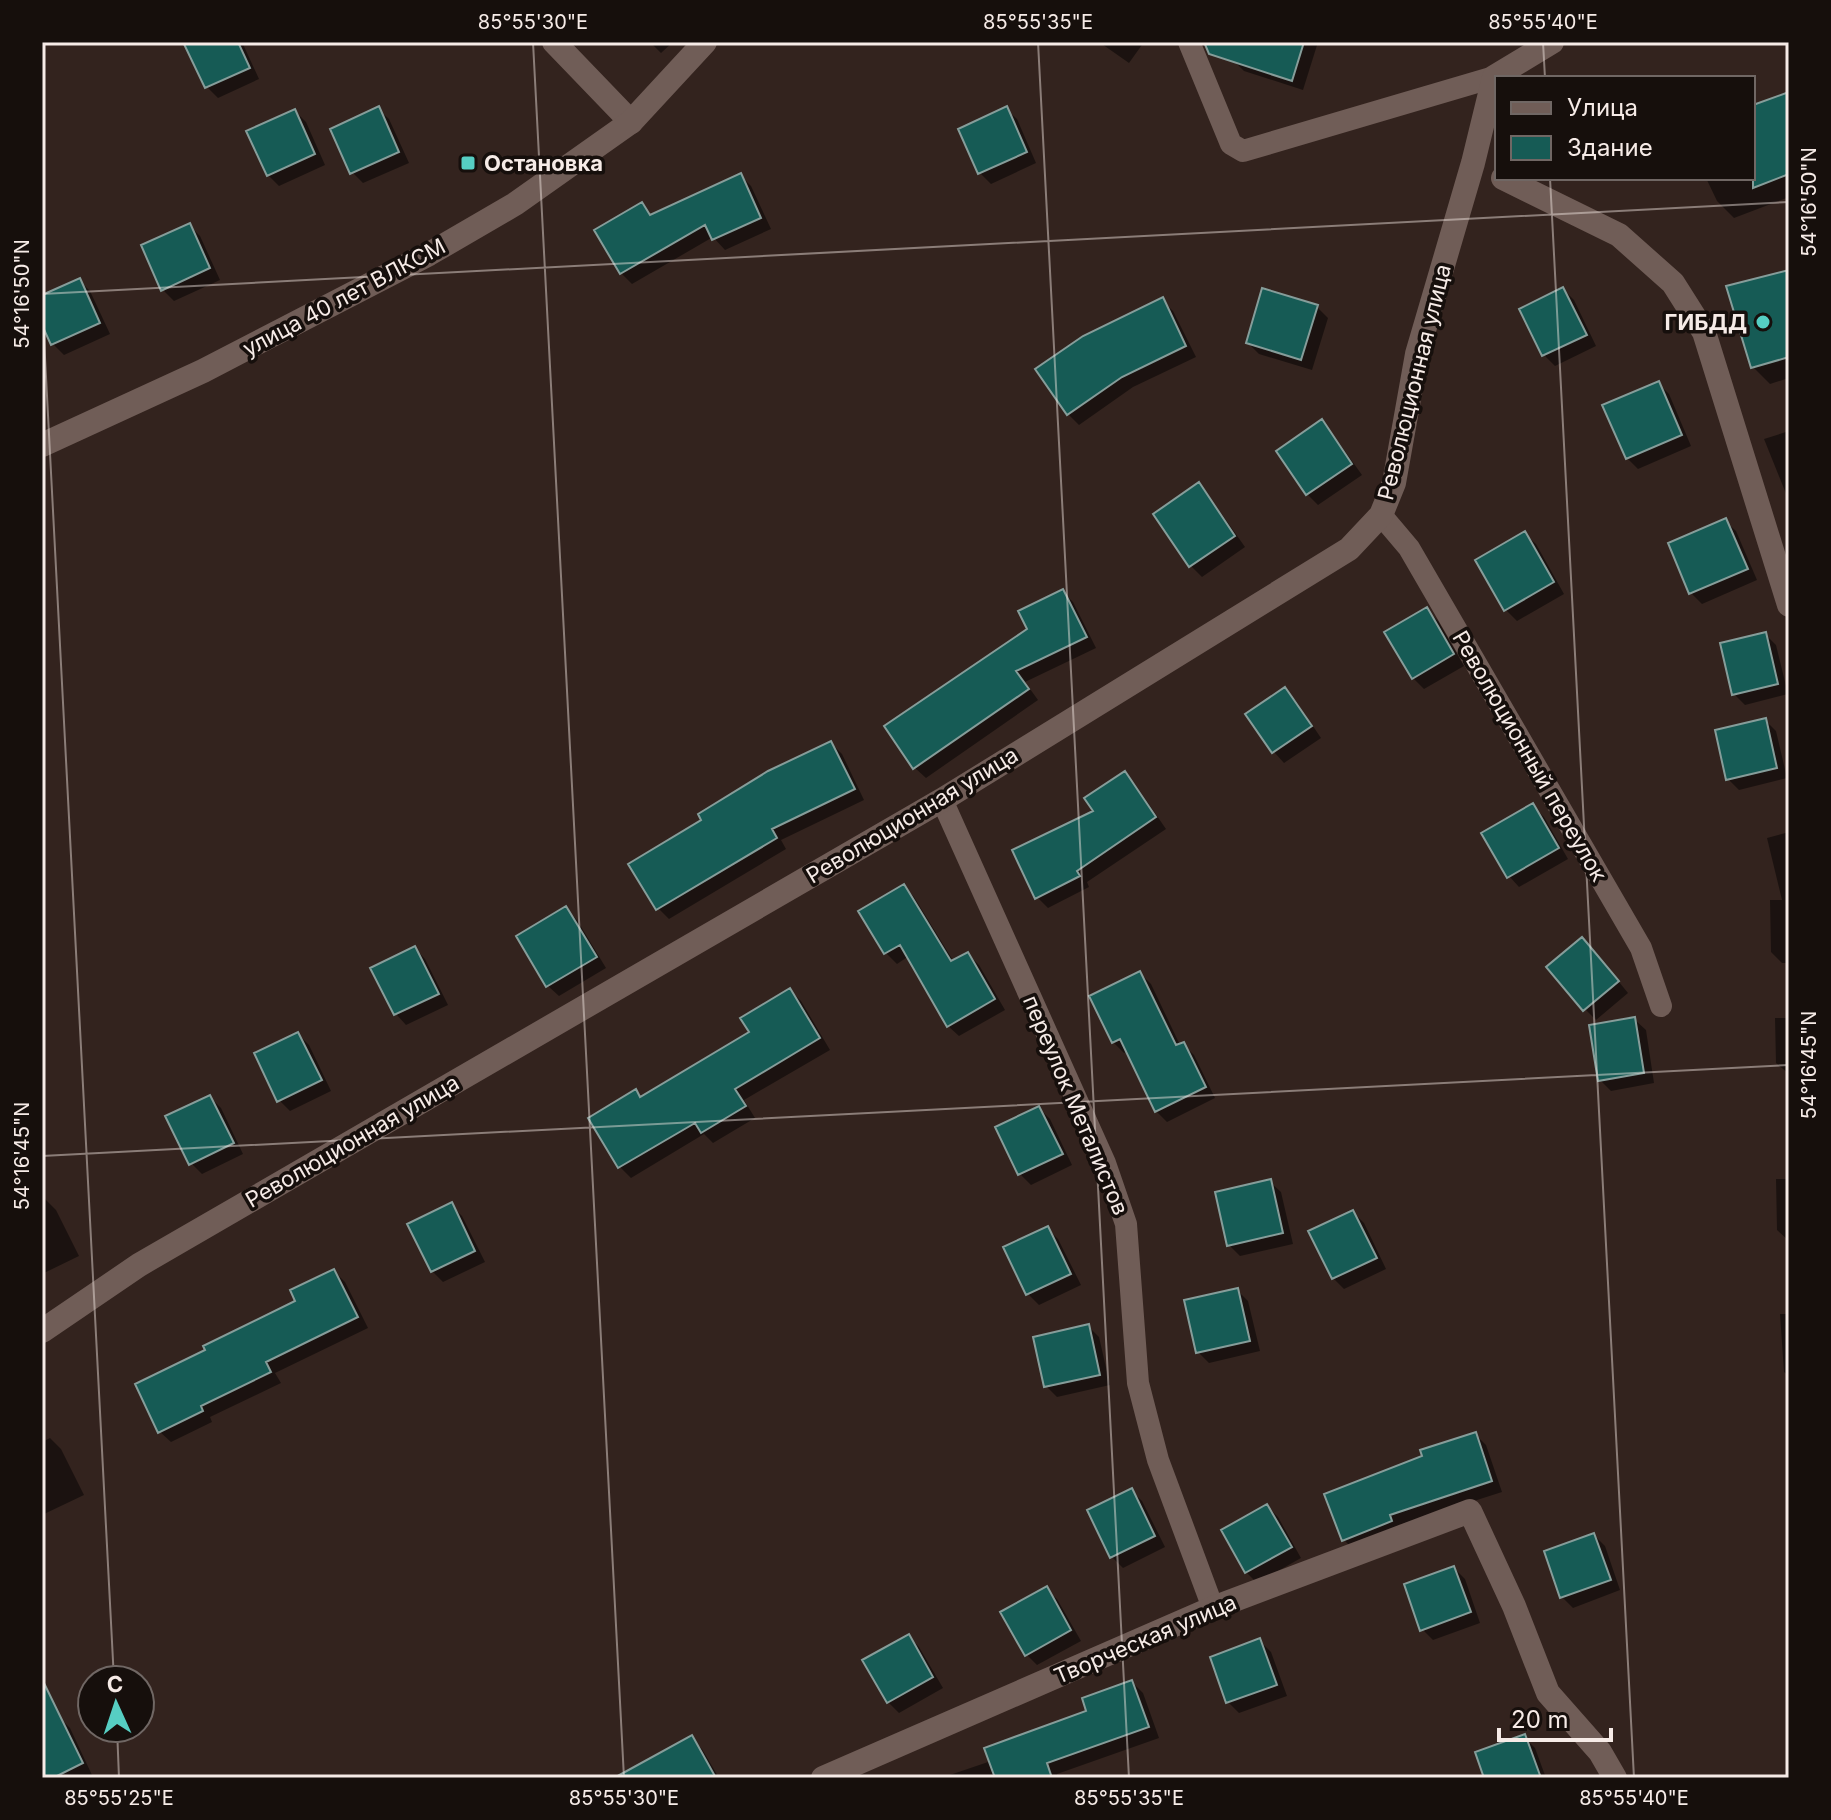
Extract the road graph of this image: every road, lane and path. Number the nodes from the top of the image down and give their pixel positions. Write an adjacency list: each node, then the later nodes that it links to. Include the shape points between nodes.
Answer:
1 (554, 42): 7 (street)
2 (705, 42): 7 (street, улица 40 лет ВЛКСМ)
3 (1189, 42): 6 (lane, via 1231,144 1243,151)
4 (1552, 42): 5 (street)
5 (1496, 76)
6 (1494, 77): 8 (street, Революционная улица)
7 (631, 122): 11 (street, улица 40 лет ВЛКСМ, via 515,204 429,254 203,371)
8 (1473, 163): 9 (street); 12 (street, Революционная улица, via 1417,354 1394,483)
9 (1495, 174)
10 (1507, 180): 13 (street, via 1619,235 1673,283 1704,332)
11 (42, 445)
12 (1381, 515): 14 (street, Революционная улица, via 1349,549); 15 (lane, Революционный переулок, via 1409,548 1641,948)
13 (1789, 605)
14 (942, 800): 16 (street, Революционная улица, via 139,1265); 17 (lane, переулок Металистов, via 1105,1163 1126,1224 1138,1383 1158,1460)
15 (1661, 1006)
16 (42, 1331)
17 (1213, 1608): 18 (street, Творческая улица); 19 (street, Творческая улица, via 1470,1511 1548,1693 1600,1752)
18 (823, 1778)
19 (1615, 1778)

